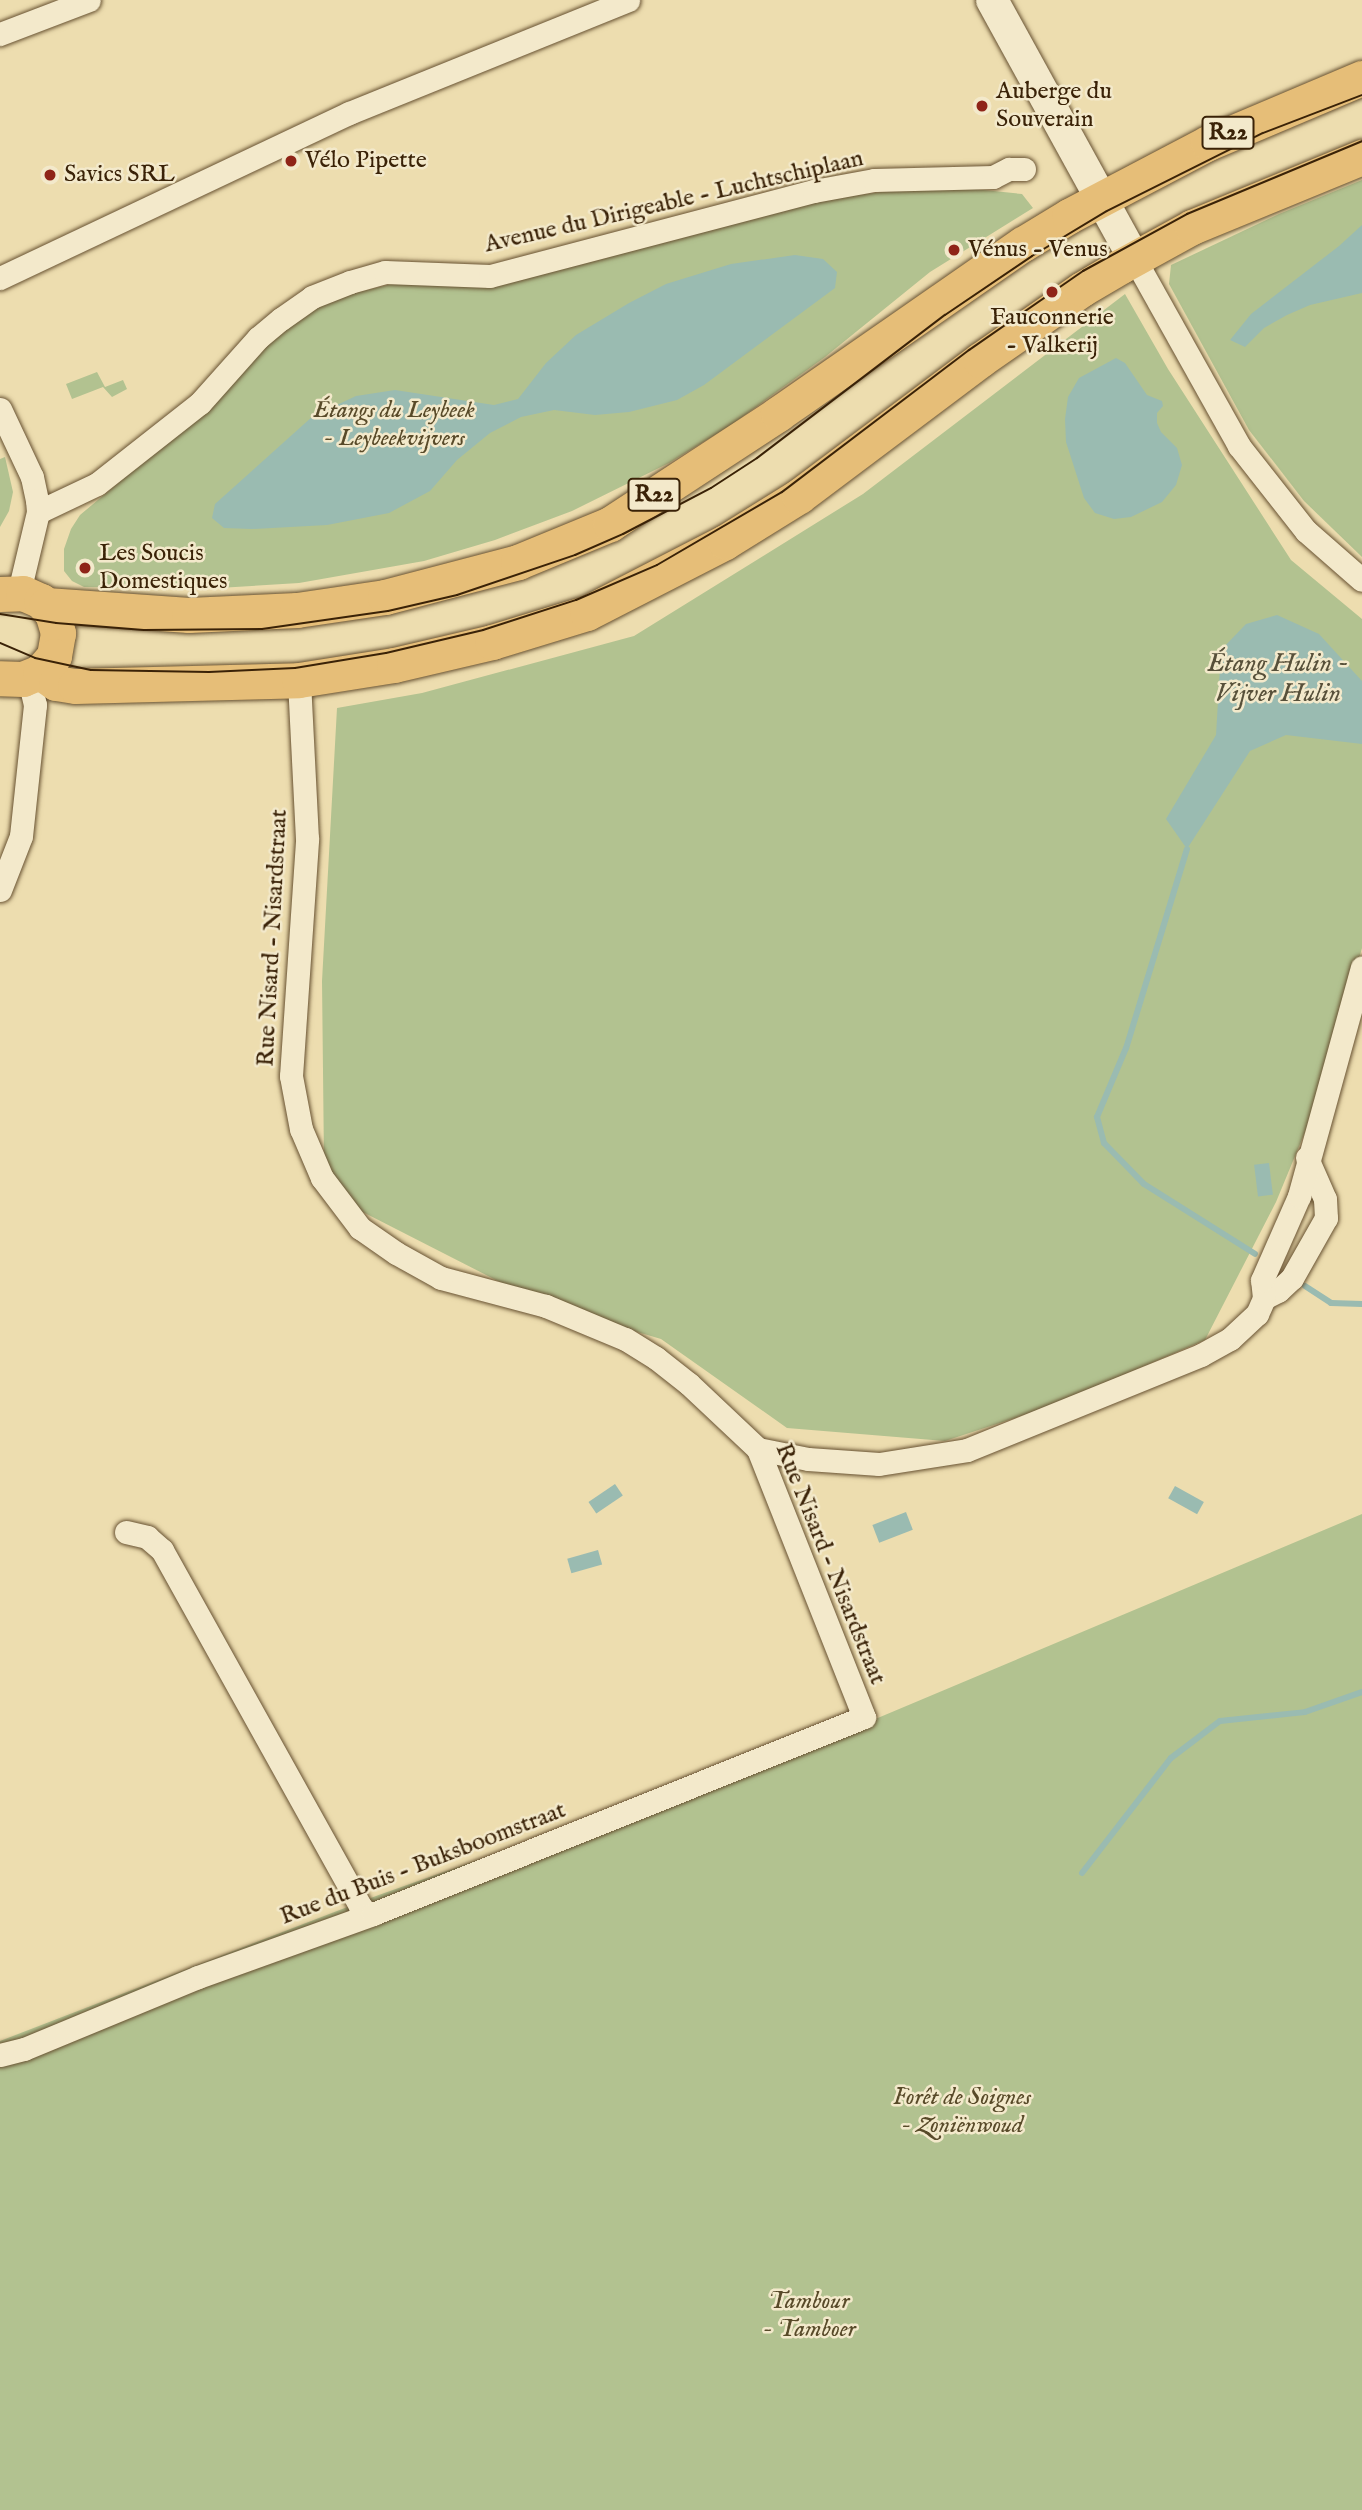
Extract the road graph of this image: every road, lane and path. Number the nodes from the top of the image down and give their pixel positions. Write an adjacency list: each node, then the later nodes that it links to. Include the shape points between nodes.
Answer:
1 (89, 0): 4 (street)
2 (628, 0): 10 (street, via 349,113)
3 (992, 0): 8 (street)
4 (0, 34)
5 (1362, 78): 8 (main road, R22, via 1208,142)
6 (1362, 157): 9 (main road, via 1192,227)
7 (1024, 169): 12 (street, Avenue du Dirigeable - Luchtschiplaan, via 1009,169 993,177 874,180 814,191 490,276 384,272 350,282 312,298 281,319 200,403 97,484)
8 (1100, 200): 9 (street); 14 (main road, R22, via 1023,244 610,524 518,562 385,597 297,610 189,615)
9 (1134, 258): 13 (street, via 1245,456 1306,531); 16 (main road, via 980,360 799,496 666,575 587,613 492,642 394,665)
10 (0, 278)
11 (0, 409): 12 (street, via 32,477 48,498)
12 (44, 509): 14 (street, via 51,516)
13 (1362, 580)
14 (24, 597): 15 (main road, via 54,618 58,639 54,656)
15 (23, 676): 16 (main road, via 75,686); 17 (street, via 35,705 21,836)
16 (299, 680): 21 (street, Rue Nisard - Nisardstraat, via 307,839 291,1076 301,1129 322,1178 360,1228 396,1253 441,1278 546,1306 625,1339 689,1384)
17 (0, 890)
18 (1362, 968): 19 (street)
19 (1307, 1158): 20 (street, via 1299,1196 1262,1280); 20 (street, via 1325,1199 1326,1218 1292,1278)
20 (1264, 1298): 21 (street, via 1257,1314 1230,1339 1201,1355 967,1450 878,1464 808,1459)
21 (758, 1449): 23 (street, Rue Nisard - Nisardstraat)
22 (126, 1532): 24 (street, via 147,1537 162,1550)
23 (864, 1717): 24 (street, Rue du Buis - Buksboomstraat)
24 (368, 1915): 25 (street, Rue du Buis - Buksboomstraat)
25 (0, 2055)

